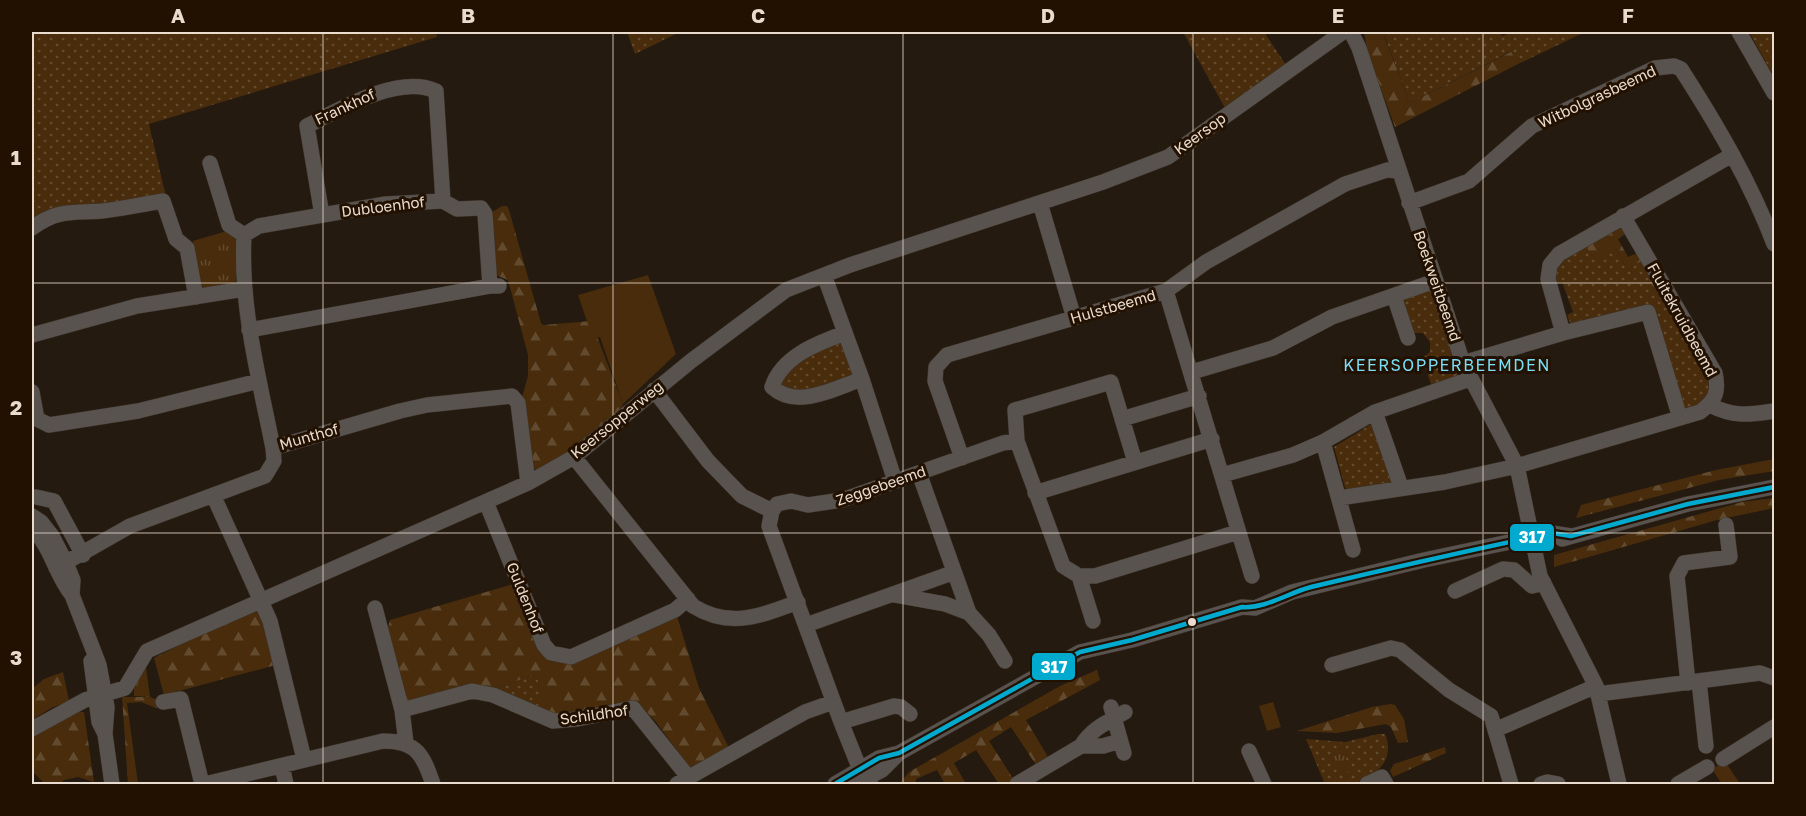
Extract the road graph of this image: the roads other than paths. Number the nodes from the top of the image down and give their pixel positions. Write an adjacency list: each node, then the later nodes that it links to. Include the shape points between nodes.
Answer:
1 (1342, 32): 9 (street, Keersop, via 1168,158)
2 (1351, 32): 7 (street, Boekweitbeemd)
3 (1739, 32): 4 (street)
4 (1774, 93)
5 (1732, 154): 10 (street, Witbolgrasbeemd, via 1681,69 1655,68 1532,126 1469,181); 12 (street); 15 (street, Witbolgrasbeemd)
6 (210, 164): 14 (street, via 229,225)
7 (1398, 171): 10 (street, Boekweitbeemd); 19 (street, Hulstbeemd, via 1387,170 1345,184 1206,262)
8 (442, 201): 11 (street, Dubloenhof, via 386,204); 11 (street, Frankhof, via 436,91 381,90 307,126); 23 (street, Dubloenhof, via 457,209 481,208 485,214 494,286)
9 (1040, 203): 16 (street, Keersopperweg); 22 (street)
10 (1409, 203): 17 (street, Boekweitbeemd)
11 (322, 215): 14 (street, Dubloenhof, via 259,226)
12 (1623, 216): 25 (street, via 1559,254 1550,266 1548,279); 36 (street, Fluitekruidbeemd, via 1714,372 1718,387)
13 (32, 228): 21 (street, via 47,217 85,209 101,211 163,201 176,239 187,248)
14 (244, 235): 18 (street)
15 (1774, 244)
16 (824, 275): 24 (street); 33 (street, Keersopperweg, via 786,290)
17 (1435, 281): 20 (street); 28 (street, Boekweitbeemd)
18 (244, 288): 21 (street); 23 (street)
19 (1166, 291): 22 (street, Hulstbeemd); 29 (street)
20 (1394, 296): 27 (street); 29 (street, via 1332,317 1273,348)
21 (196, 297): 26 (street, via 137,306)
22 (1074, 318): 46 (street, Hulstbeemd, via 947,355 936,367 935,381)
23 (249, 330): 32 (street)
24 (845, 333): 30 (street); 30 (street, via 810,346 777,373 772,387 778,393 808,398)
25 (1563, 333): 28 (street); 39 (street, via 1648,312)
26 (32, 335)
27 (1408, 338)
28 (1463, 363): 31 (street, Boekweitbeemd)
29 (1192, 372): 35 (street)
30 (862, 379): 51 (street)
31 (1470, 379): 38 (street); 48 (street, Boekweitbeemd)
32 (259, 381): 34 (street, via 138,411 49,425 37,419); 44 (street)
33 (654, 390): 45 (street, Keersopperweg); 60 (street, via 742,496)
34 (32, 392)
35 (1199, 396): 40 (street); 41 (street)
36 (1710, 405): 37 (street, via 1727,414 1746,416); 39 (street)
37 (1774, 411)
38 (1375, 412): 43 (street); 53 (street)
39 (1680, 418): 48 (street)
40 (1122, 419): 42 (street, via 1111,382 1094,385 1015,410); 47 (street)
41 (1212, 439): 47 (street); 50 (street)
42 (1017, 441): 46 (street, Zeggebeemd); 55 (street)
43 (1323, 442): 50 (street, via 1293,455); 58 (street)
44 (273, 448): 52 (street, Munthof, via 427,405 518,392); 57 (street, Munthof, via 274,461 265,476)
45 (574, 457): 52 (street, Keersopperweg); 76 (street)
46 (962, 458): 49 (street, Zeggebeemd)
47 (1135, 462): 55 (street)
48 (1517, 466): 53 (street); 65 (street, Boekweitbeemd)
49 (919, 473): 51 (street, Zeggebeemd); 69 (street)
50 (1222, 475): 64 (street)
51 (895, 481): 60 (street, Zeggebeemd, via 842,500 817,504 791,501 777,504)
52 (528, 483): 59 (street, Keersopperweg)
53 (1401, 487): 58 (street)
54 (1774, 487): 65 (street, via 1688,504 1571,536 1552,533)
55 (1035, 493): 70 (street, via 1063,566)
56 (36, 497): 67 (street, via 54,501)
57 (214, 497): 67 (street, Munthof, via 130,526); 75 (street)
58 (1339, 498): 66 (street)
59 (486, 502): 75 (street, Keersopperweg); 76 (street, Guldenhof, via 544,645 551,653 571,657 675,610)
60 (772, 511): 77 (street, via 769,526)
61 (32, 516): 68 (street, via 52,536)
62 (1726, 525): 85 (street, via 1730,557 1684,563 1677,576)
63 (32, 529): 68 (street)
64 (1238, 532): 70 (street, via 1095,576); 71 (street)
65 (1532, 541): 72 (street, Boekweitbeemd); 104 (street, via 1258,598 1242,608 1080,652 899,753 882,770)
66 (1353, 550)
67 (83, 555): 68 (street, Munthof)
68 (61, 566): 87 (street, via 64,585 72,595 91,649)
69 (952, 573): 74 (street); 79 (street)
70 (1079, 576): 80 (street)
71 (1252, 576)
72 (1544, 583): 73 (street, via 1532,586 1514,570 1503,569); 86 (street, Boekweitbeemd)
73 (1455, 591)
74 (892, 594): 79 (street, via 924,599); 81 (street)
75 (261, 599): 87 (street, Keersopperweg, via 147,651 125,688); 100 (street)
76 (688, 599): 77 (street, via 710,616 730,618 754,618)
77 (798, 602): 81 (street)
78 (375, 608): 90 (street)
79 (969, 614): 82 (street, via 989,635)
80 (1093, 621)
81 (806, 625): 89 (street)
82 (1005, 661)
83 (1332, 665): 95 (street, via 1391,648 1400,650 1449,690 1491,716)
84 (1774, 678): 85 (street, via 1760,673)
85 (1694, 682): 86 (street); 98 (street)
86 (1597, 690): 95 (street); 118 (street, Boekweitbeemd)
87 (100, 695): 94 (street, Keersopperweg); 107 (street, via 99,722 105,735)
88 (163, 702): 108 (street, via 181,699)
89 (833, 702): 92 (street); 105 (street, via 805,712)
90 (402, 710): 96 (street); 105 (street, Schildhof, via 472,691 494,695 553,721 633,708)
91 (910, 714): 92 (street, via 894,706)
92 (841, 722): 104 (street)
93 (1774, 727): 101 (street)
94 (32, 729)
95 (1495, 730): 115 (street)
96 (406, 743): 100 (street, via 383,741); 110 (street, via 418,751)
97 (1081, 746): 97 (street, via 1087,736 1117,712 1122,747); 112 (street)
98 (1706, 746)
99 (1249, 751): 113 (street)
100 (304, 759): 102 (street)
101 (1723, 759)
102 (282, 766): 108 (street); 109 (street)
103 (1707, 767): 119 (street)
104 (863, 779): 111 (street)
105 (683, 781)
106 (1384, 781): 114 (street)
107 (112, 784)
108 (204, 784)
109 (286, 784)
110 (433, 784)
111 (835, 784)
112 (1017, 784)
113 (1264, 784)
114 (1367, 784)
115 (1511, 784)
116 (1540, 784): 117 (street)
117 (1558, 784)
118 (1619, 784)
119 (1678, 784)

